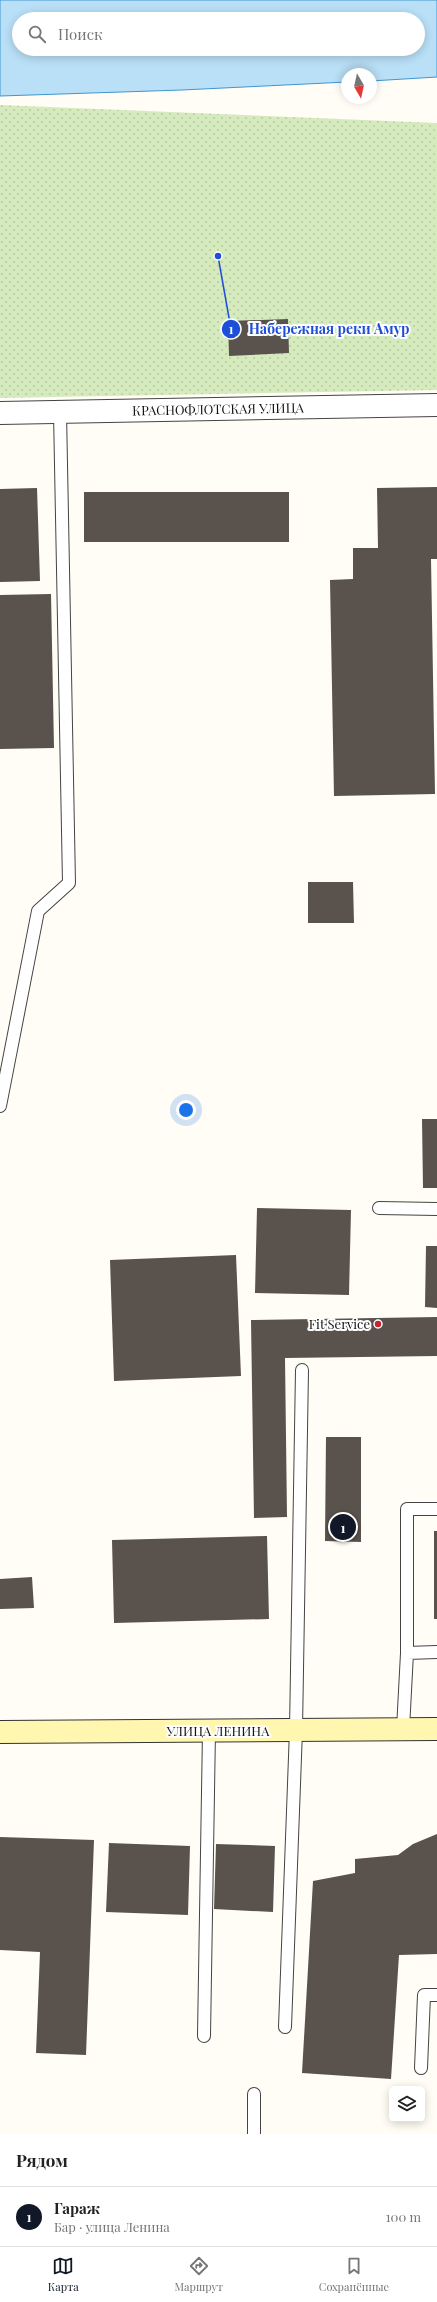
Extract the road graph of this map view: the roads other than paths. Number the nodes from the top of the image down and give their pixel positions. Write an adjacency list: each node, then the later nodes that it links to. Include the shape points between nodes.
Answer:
1 (437, 405): 2 (street, КРАСНОФЛОТСКАЯ УЛИЦА)
2 (60, 412): 3 (street, КРАСНОФЛОТСКАЯ УЛИЦА); 4 (lane, via 69,883 38,911)
3 (0, 413)
4 (0, 1106)
5 (379, 1208): 6 (lane)
6 (437, 1209)
7 (302, 1370): 13 (lane)
8 (437, 1509): 10 (lane, via 406,1509)
9 (437, 1652): 10 (lane)
10 (407, 1653): 11 (lane)
11 (403, 1729): 12 (main road, УЛИЦА ЛЕНИНА); 13 (main road, УЛИЦА ЛЕНИНА)
12 (437, 1729)
13 (296, 1730): 14 (main road, УЛИЦА ЛЕНИНА); 17 (lane)
14 (209, 1731): 15 (main road, УЛИЦА ЛЕНИНА); 18 (lane)
15 (0, 1732)
16 (437, 1995): 19 (lane, via 424,1995)
17 (285, 2027)
18 (204, 2036)
19 (421, 2068)
20 (254, 2094): 21 (lane)
21 (254, 2134)

